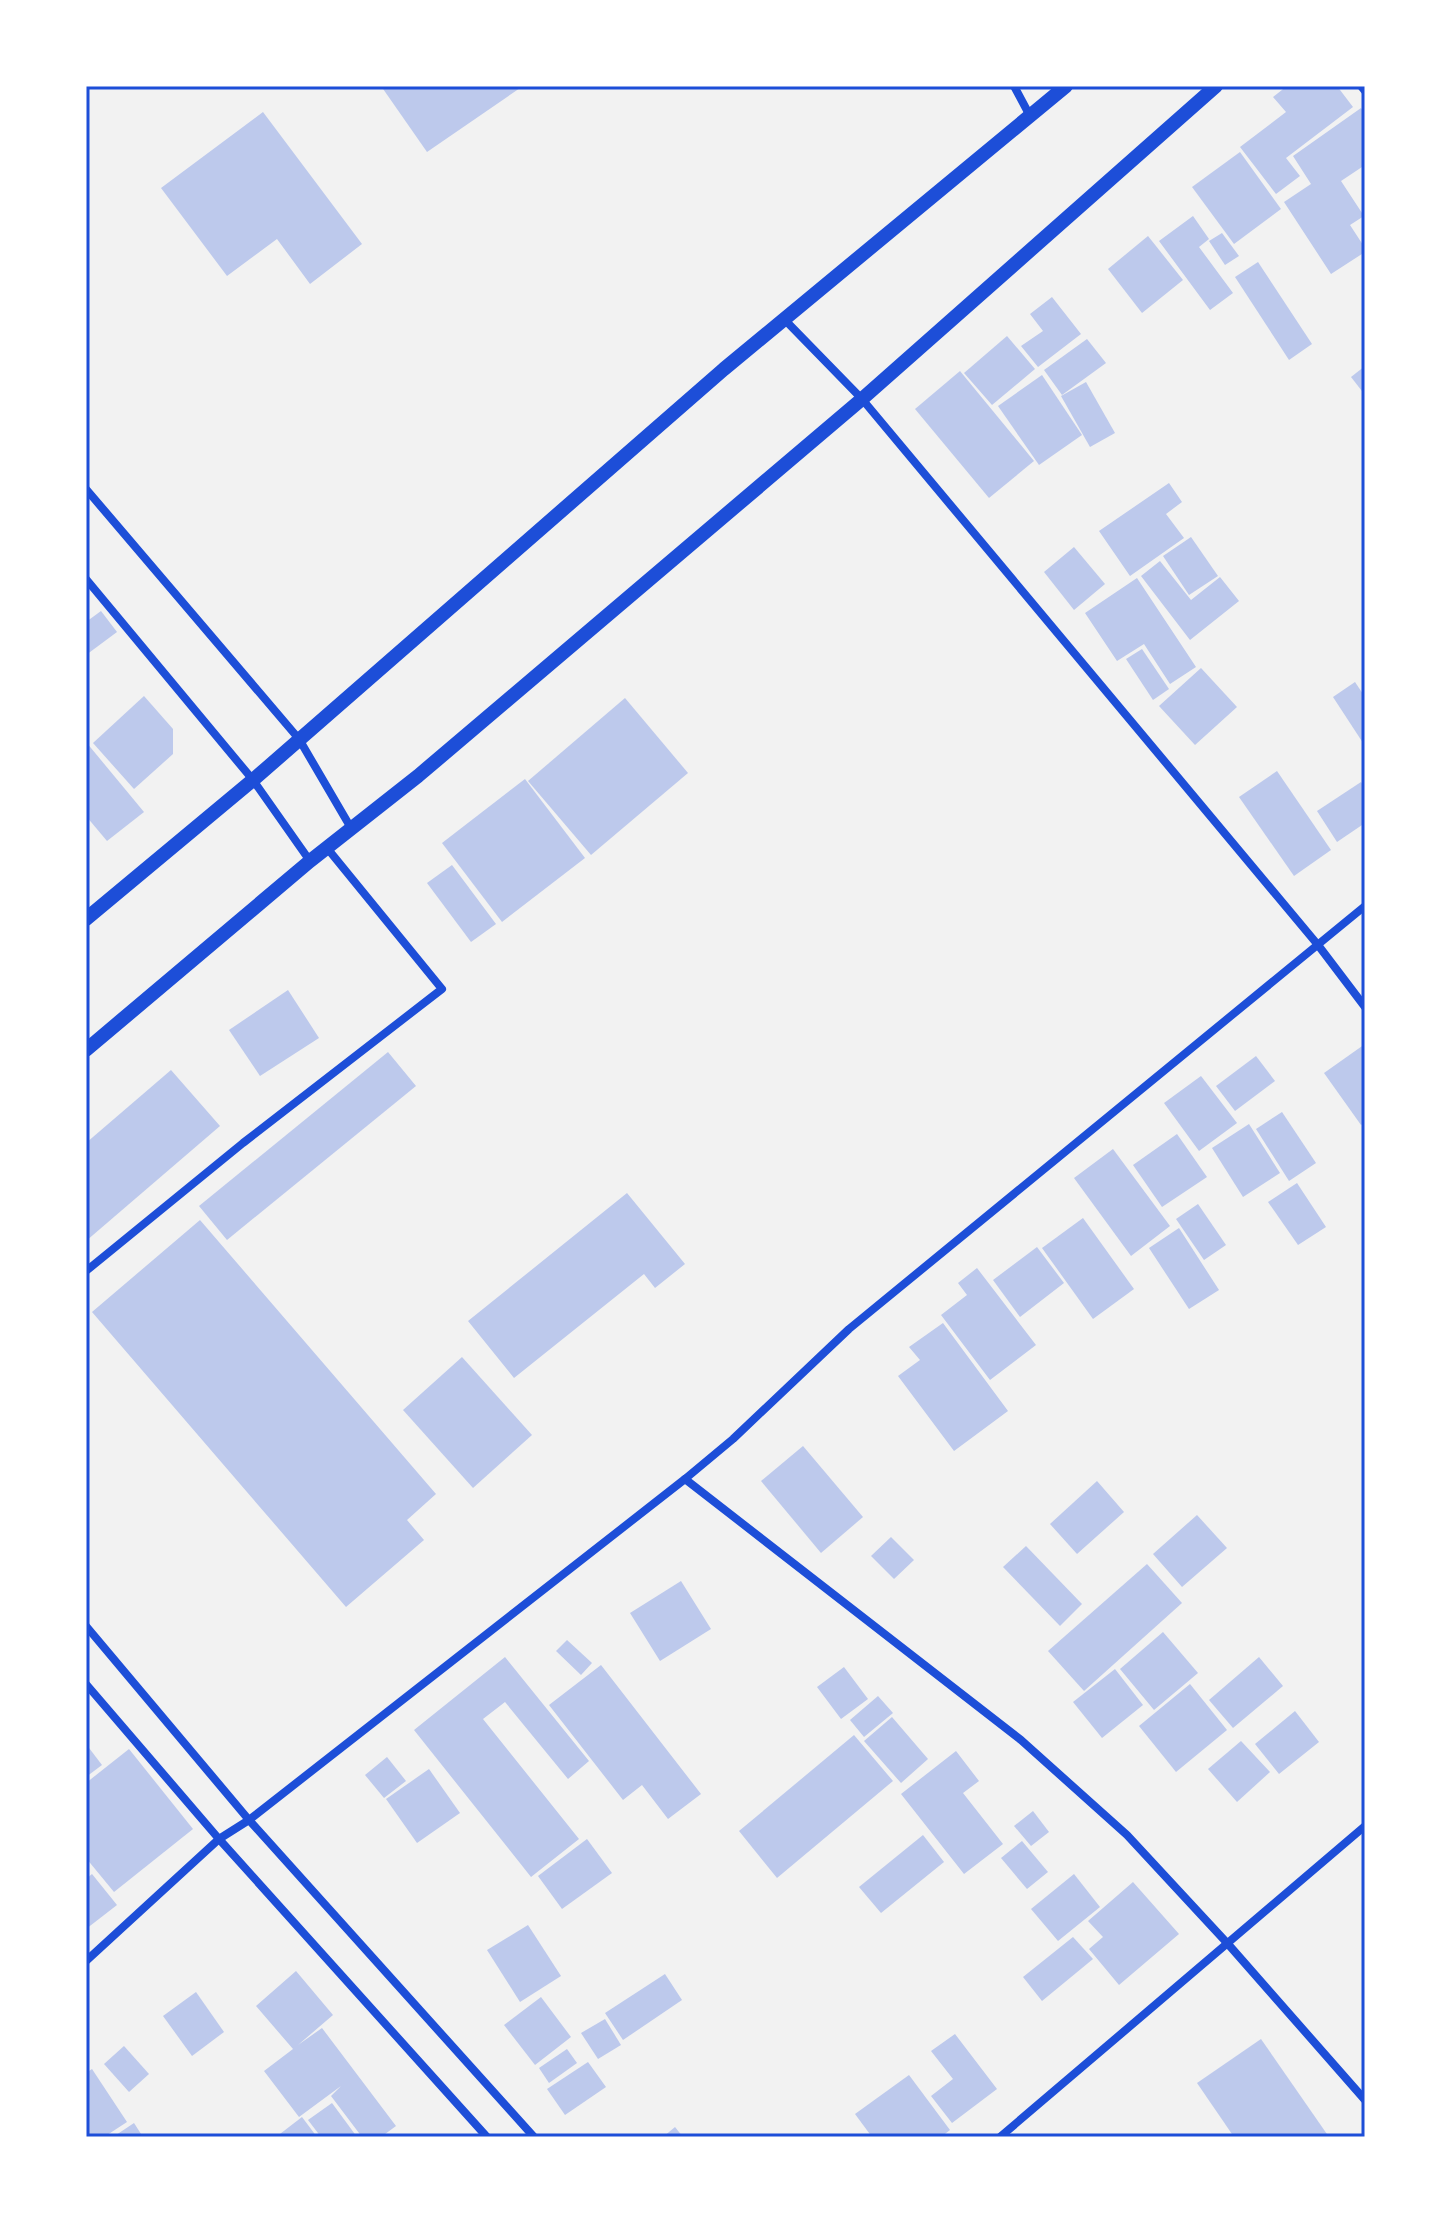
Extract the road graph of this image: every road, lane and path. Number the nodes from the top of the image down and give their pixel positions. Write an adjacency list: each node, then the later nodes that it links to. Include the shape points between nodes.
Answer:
1 (1014, 86): 6 (street)
2 (1066, 86): 6 (street)
3 (1216, 86): 8 (street)
4 (1361, 86): 5 (street)
5 (1365, 91)
6 (1030, 116): 7 (street)
7 (784, 319): 8 (street); 11 (street)
8 (862, 399): 13 (street); 18 (street)
9 (86, 489): 11 (street)
10 (86, 579): 12 (street)
11 (299, 739): 12 (street); 13 (street)
12 (253, 780): 15 (street); 17 (street)
13 (351, 828): 14 (street)
14 (327, 848): 15 (street); 21 (street, via 442,989)
15 (310, 861): 20 (street)
16 (1365, 906): 18 (street)
17 (86, 919)
18 (1318, 945): 19 (street); 22 (street, via 849,1329)
19 (1365, 1007)
20 (86, 1050)
21 (86, 1271)
22 (685, 1479): 25 (street); 28 (street, via 1021,1740 1127,1835)
23 (86, 1626): 25 (street)
24 (86, 1684): 27 (street)
25 (249, 1820): 27 (street); 32 (street)
26 (1365, 1826): 28 (street)
27 (219, 1839): 29 (street); 31 (street)
28 (1228, 1944): 30 (street); 33 (street)
29 (86, 1961)
30 (1365, 2100)
31 (487, 2137)
32 (534, 2137)
33 (1000, 2137)

